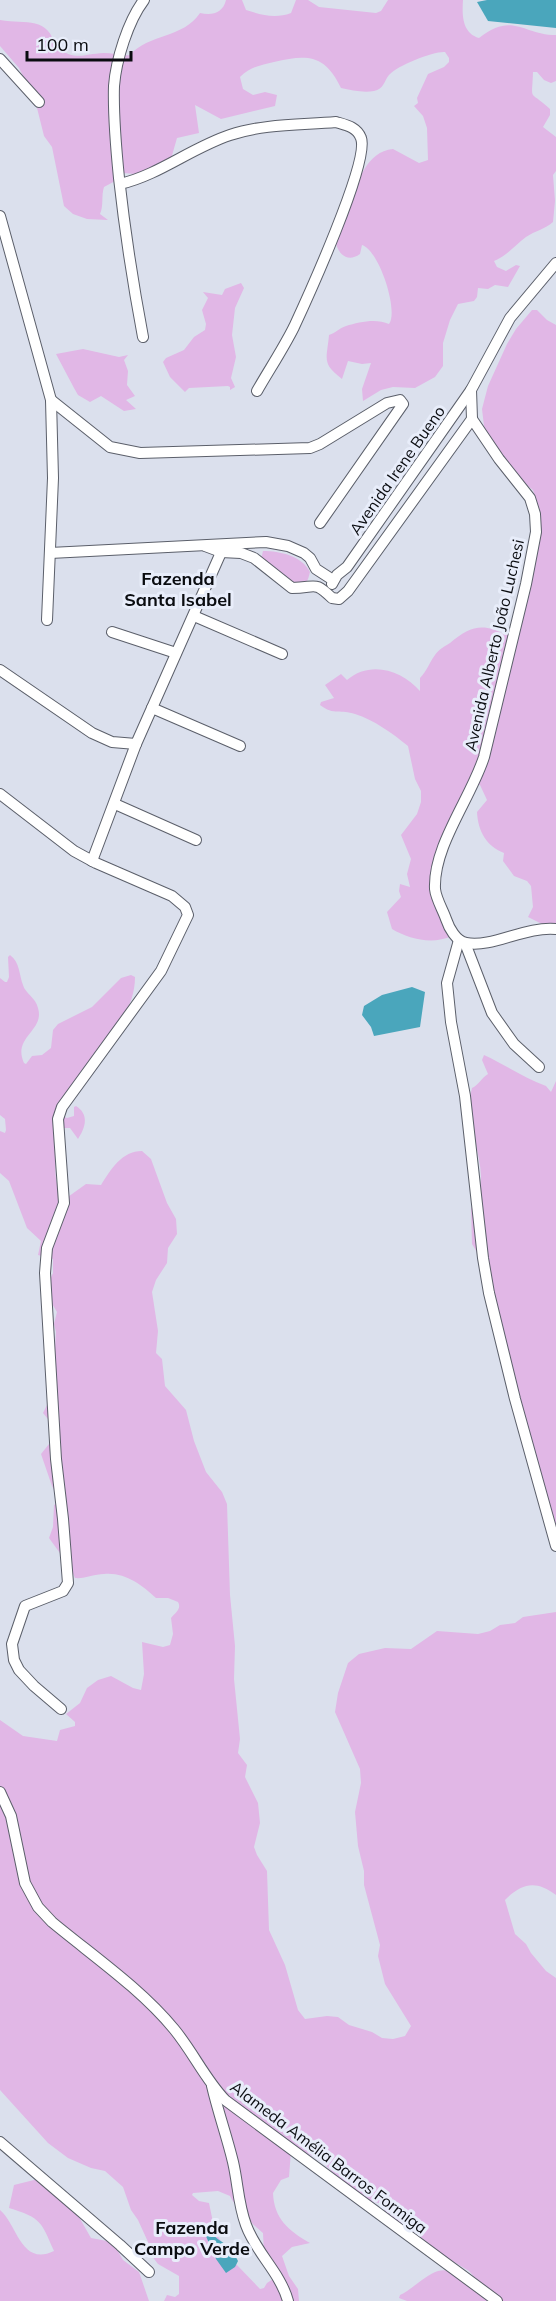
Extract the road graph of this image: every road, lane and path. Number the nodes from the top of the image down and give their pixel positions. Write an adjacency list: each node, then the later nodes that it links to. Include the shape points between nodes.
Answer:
1 (144, 0): 4 (street, via 123,44 114,84)
2 (0, 59): 3 (street)
3 (39, 102)
4 (120, 184): 7 (street); 9 (street, via 139,180 198,149 246,130 336,122 350,125 361,138 359,166 345,206 293,329)
5 (0, 216): 10 (street)
6 (556, 263): 8 (street, via 510,318)
7 (143, 337)
8 (471, 390): 11 (street); 15 (street, Avenida Irene Bueno)
9 (257, 392)
10 (51, 400): 12 (street, via 110,447 140,453 310,448 387,403 400,400 403,404); 14 (street)
11 (472, 419): 17 (street, Avenida Irene Bueno); 35 (street, Avenida Alberto João Luchesi, via 530,498 536,532 484,757 437,870 435,891 449,928)
12 (320, 523)
13 (223, 548): 14 (street); 16 (street, via 266,542 288,546 304,553); 19 (street, via 254,558 292,588); 21 (street)
14 (50, 553): 22 (street)
15 (347, 567): 17 (street); 18 (street, Avenida Irene Bueno)
16 (316, 569): 18 (street); 19 (street)
17 (358, 576): 20 (street, Avenida Irene Bueno, via 339,599)
18 (333, 580): 20 (street, Avenida Irene Bueno)
19 (309, 586): 20 (street)
20 (328, 592)
21 (194, 616): 24 (street); 25 (street)
22 (46, 620)
23 (112, 632): 24 (street)
24 (176, 652): 27 (street)
25 (282, 654)
26 (0, 670): 28 (street, via 92,733 112,742)
27 (152, 708): 28 (street); 29 (street)
28 (136, 744): 31 (street)
29 (240, 746)
30 (0, 794): 33 (street)
31 (115, 804): 32 (street); 33 (street)
32 (196, 840)
33 (92, 861): 38 (street, via 171,896 185,907 188,915 164,964 68,1099 58,1119 64,1203 47,1248 45,1273 68,1583 63,1591 25,1606 12,1644 20,1670)
34 (556, 929): 35 (street, via 535,928 481,943)
35 (462, 941): 36 (street, via 492,1014 514,1044); 37 (street, via 447,982 465,1096 483,1258 515,1399)
36 (539, 1067)
37 (556, 1546)
38 (61, 1709)
39 (0, 1792): 40 (street, Alameda Amélia Barros Formiga, via 11,1816 25,1883 38,1907 158,2012 190,2050)
40 (212, 2086): 43 (street, via 247,2228 285,2289); 44 (street, Alameda Amélia Barros Formiga, via 238,2111)
41 (0, 2142): 42 (street)
42 (149, 2272)
43 (288, 2301)
44 (497, 2301)

